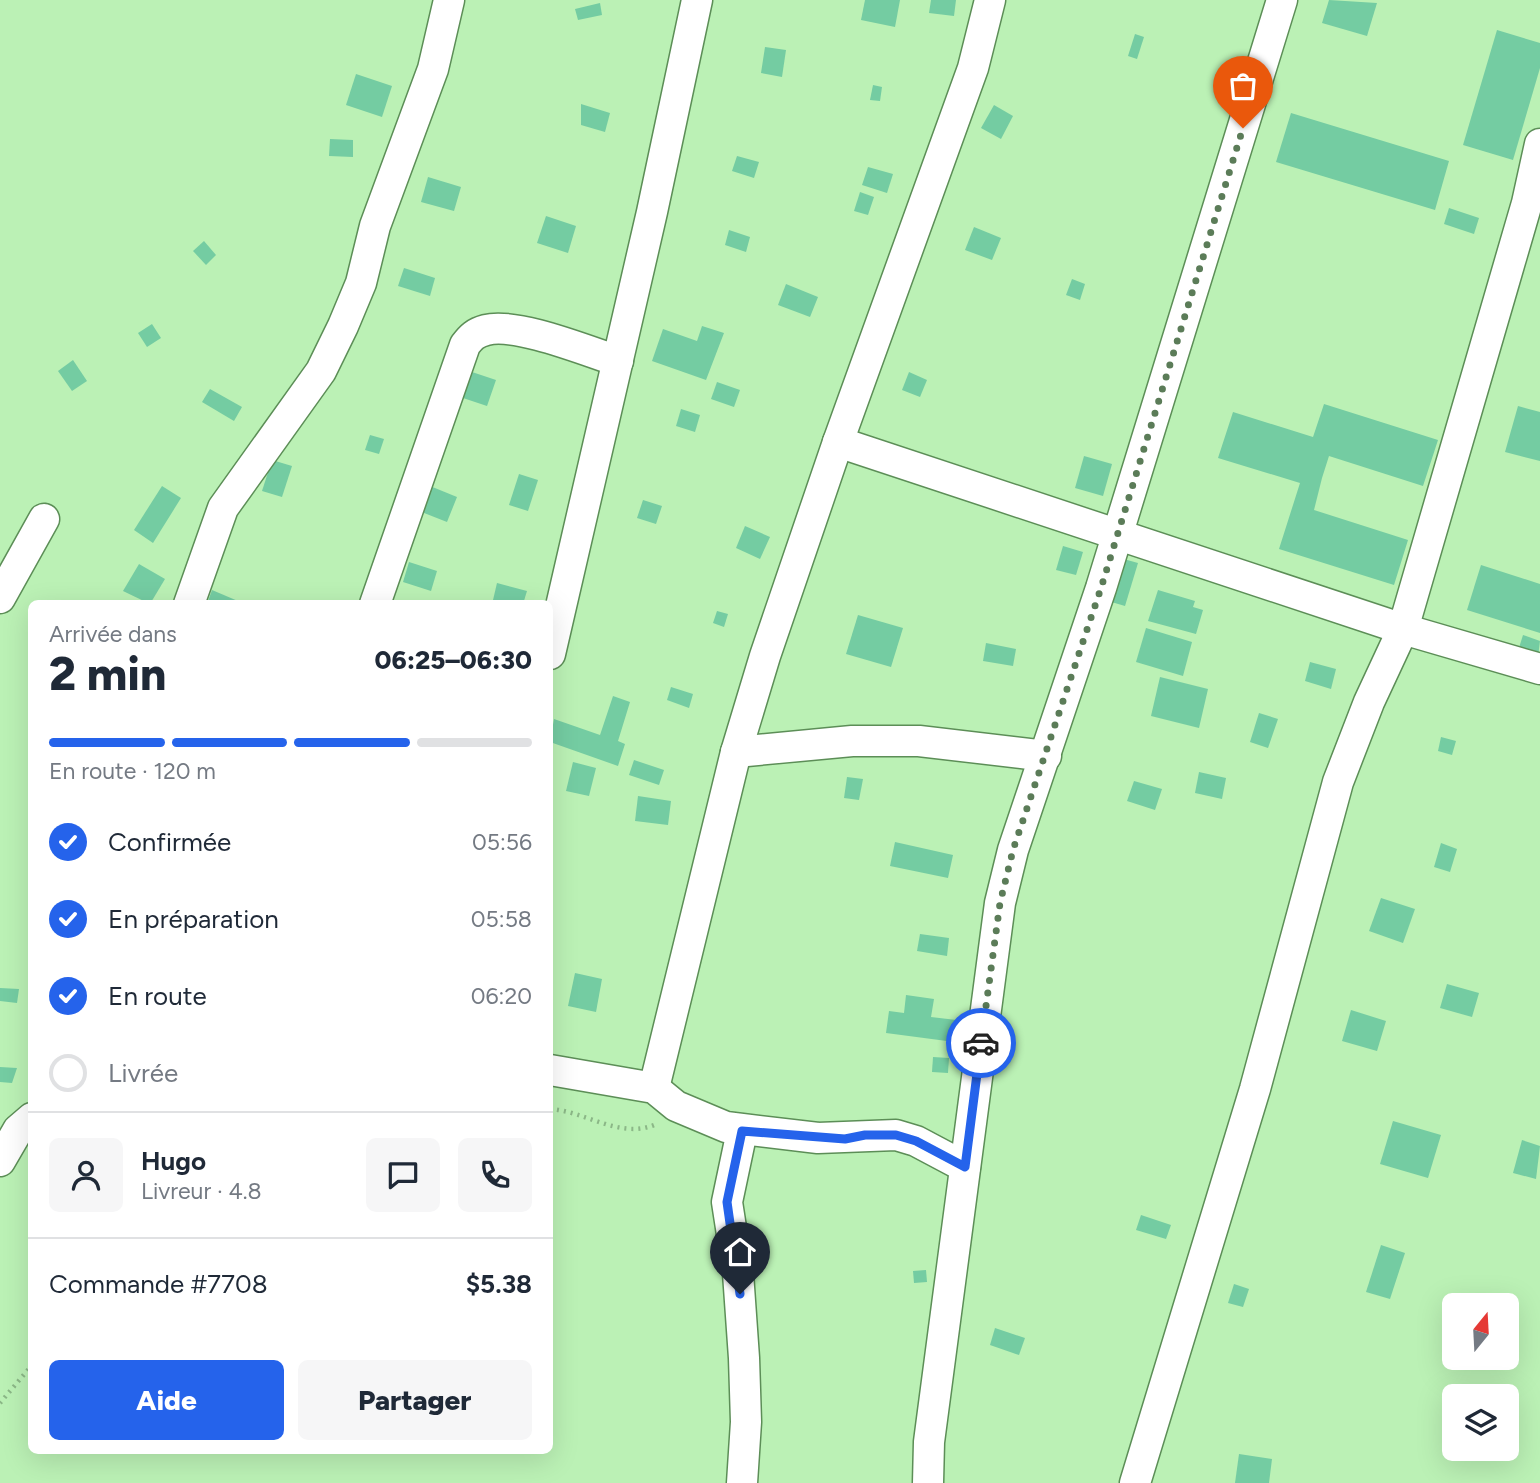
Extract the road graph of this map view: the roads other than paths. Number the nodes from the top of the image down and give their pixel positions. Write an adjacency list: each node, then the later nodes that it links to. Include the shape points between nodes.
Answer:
1 (449, 0): 12 (street, via 433,69 343,326 315,381 223,508)
2 (697, 0): 7 (street)
3 (990, 0): 8 (street, via 973,68)
4 (1282, 0): 10 (street)
5 (1540, 144): 6 (street)
6 (1534, 205): 14 (street)
7 (618, 361): 13 (street, via 538,335 489,329 473,335 464,345); 15 (street)
8 (838, 442): 10 (street); 17 (street)
9 (44, 519): 11 (street)
10 (1117, 536): 14 (street); 18 (street)
11 (0, 598)
12 (190, 600)
13 (376, 600)
14 (1403, 629): 16 (street); 27 (street, via 1338,782 1255,1089)
15 (553, 641)
16 (1540, 669)
17 (736, 752): 18 (street, via 852,741 919,741); 20 (street)
18 (1046, 756): 24 (street, via 1000,903)
19 (553, 1071): 20 (street)
20 (665, 1097): 22 (street, via 705,1121)
21 (28, 1121): 23 (street)
22 (742, 1131): 24 (street, via 845,1139 896,1135); 25 (street, via 727,1202 744,1358)
23 (0, 1161)
24 (965, 1167): 26 (street, via 929,1442)
25 (742, 1483)
26 (928, 1483)
27 (1135, 1483)

